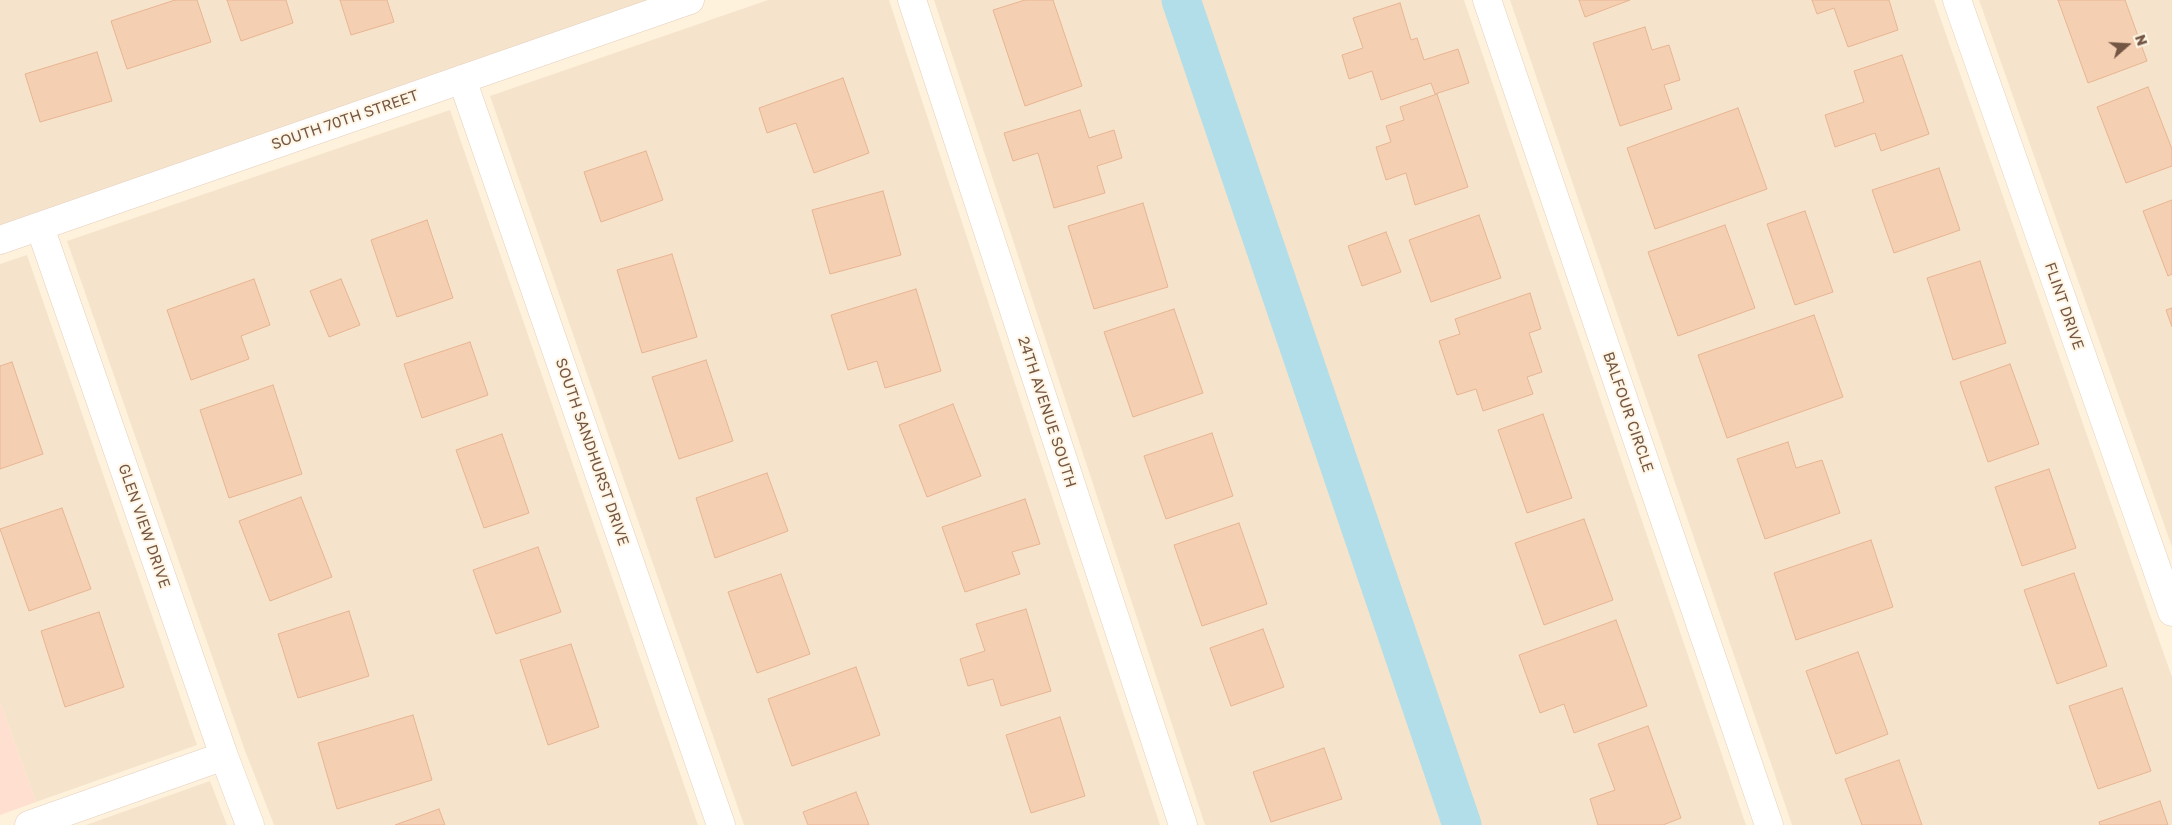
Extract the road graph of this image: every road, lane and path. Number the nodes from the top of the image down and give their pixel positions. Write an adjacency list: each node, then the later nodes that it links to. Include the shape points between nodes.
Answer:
1 (690, 0): 5 (street, SOUTH 70TH STREET)
2 (912, 0): 13 (street, 24TH AVENUE SOUTH)
3 (1487, 0): 14 (street, BALFOUR CIRCLE)
4 (1957, 0): 8 (street, FLINT DRIVE)
5 (462, 79): 6 (street, SOUTH 70TH STREET); 12 (street, SOUTH SANDHURST DRIVE)
6 (40, 227): 7 (street, SOUTH 70TH STREET); 9 (street, GLEN VIEW DRIVE)
7 (0, 240)
8 (2172, 612)
9 (224, 756): 10 (street); 11 (street, GLEN VIEW DRIVE)
10 (29, 825)
11 (250, 825)
12 (721, 825)
13 (1183, 825)
14 (1769, 825)

